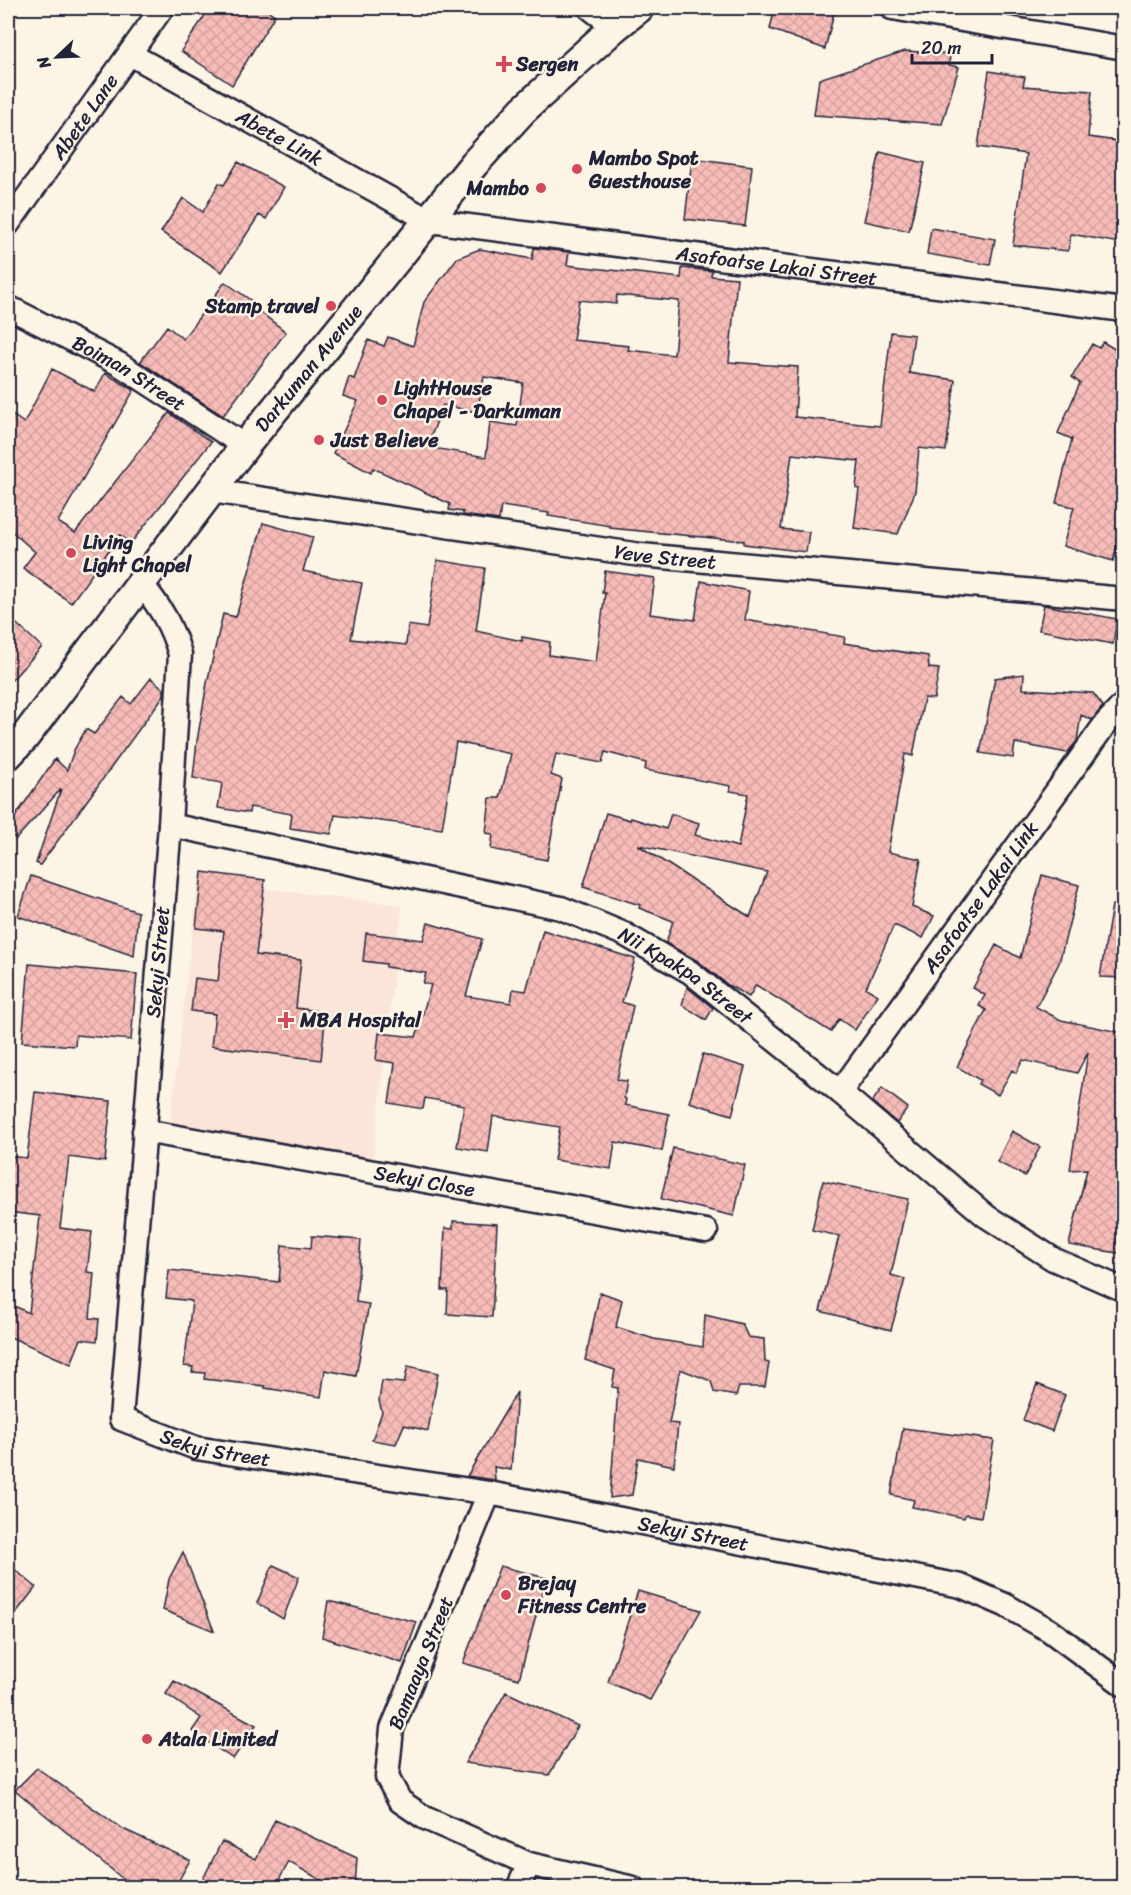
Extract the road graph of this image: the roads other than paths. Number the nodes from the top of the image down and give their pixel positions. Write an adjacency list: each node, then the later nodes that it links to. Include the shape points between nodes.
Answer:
1 (162, 8): 7 (street, Abete Lane)
2 (590, 8): 5 (street)
3 (639, 8): 5 (street, Darkuman Avenue)
4 (892, 8): 6 (street)
5 (615, 27): 8 (street, Darkuman Avenue, via 523,110)
6 (1124, 48)
7 (130, 54): 8 (street, Abete Link); 9 (street, Abete Lane)
8 (430, 221): 11 (street, Asafoatse Lakai Street); 12 (street, Darkuman Avenue)
9 (8, 224)
10 (8, 307): 12 (street, Boiman Street, via 119,364)
11 (1124, 310)
12 (245, 446): 13 (street, Darkuman Avenue)
13 (211, 490): 14 (street, Darkuman Avenue); 15 (street, Yeve Street, via 641,555)
14 (141, 583): 17 (street, Darkuman Avenue); 18 (street, Sekyi Street, via 172,628 180,654)
15 (1124, 599)
16 (1124, 704): 19 (street, Asafoatse Lakai Link, via 1093,741)
17 (8, 755)
18 (170, 825): 19 (street, Nii Kpakpa Street, via 561,908 624,934 690,972); 20 (street, Sekyi Street)
19 (840, 1092): 22 (street, Nii Kpakpa Street, via 986,1216 1053,1259)
20 (144, 1131): 21 (street, Sekyi Close); 23 (street, Sekyi Street, via 122,1419 196,1448)
21 (706, 1231)
22 (1124, 1290)
23 (489, 1493): 24 (street, Sekyi Street, via 961,1586 1049,1630); 25 (street, Bamaaya Street, via 392,1729 387,1777 400,1801 425,1818)
24 (1124, 1685)
25 (529, 1864): 26 (street); 27 (street, Bamaaya Street)
26 (518, 1887)
27 (633, 1887)

